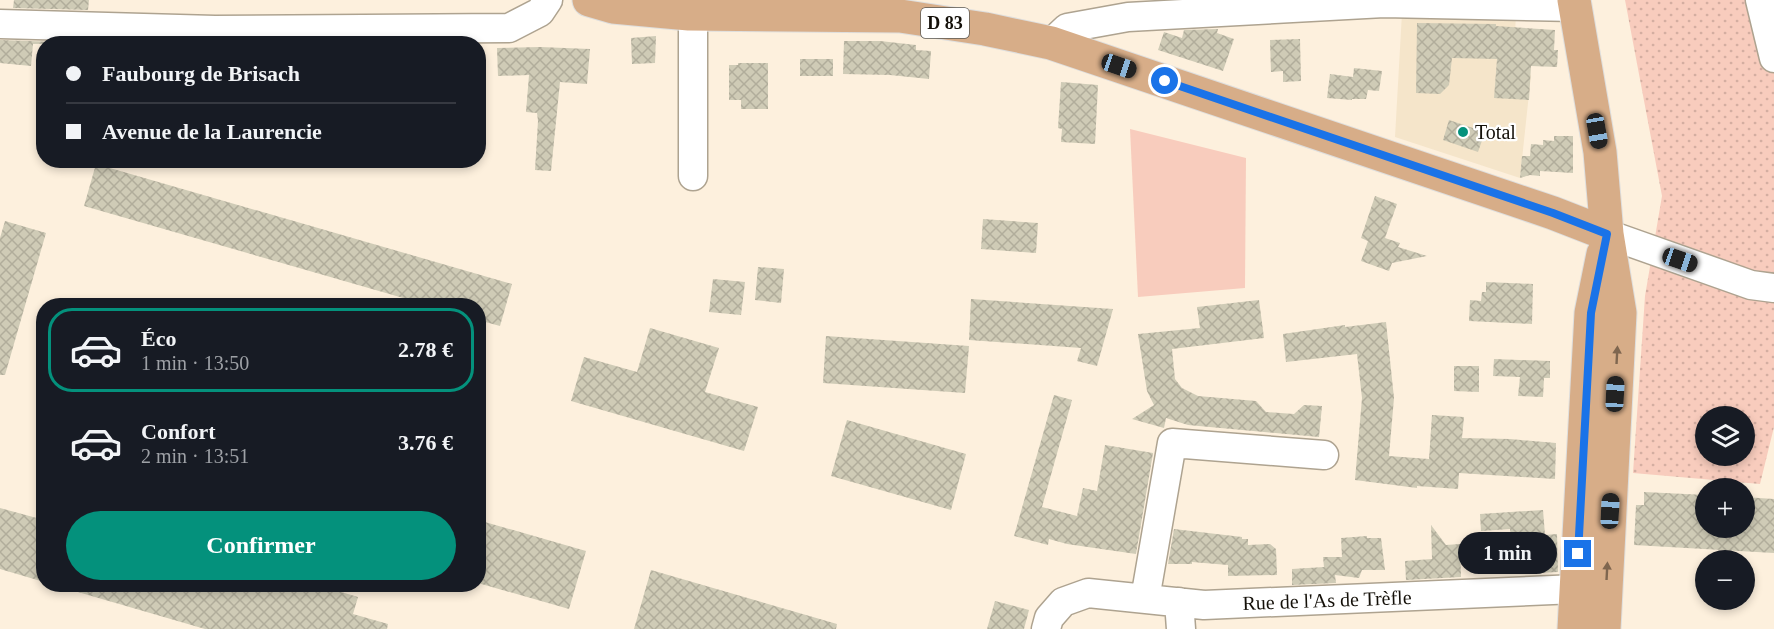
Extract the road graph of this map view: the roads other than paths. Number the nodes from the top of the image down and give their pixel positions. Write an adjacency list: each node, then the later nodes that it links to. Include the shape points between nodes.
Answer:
1 (548, 0): 6 (street, via 540,12 509,28 215,30)
2 (589, 0): 5 (main road, D 83, via 613,7)
3 (1760, 0): 8 (street)
4 (1575, 3): 7 (street, via 1384,3 1128,17 1067,28); 10 (main road, via 1600,152)
5 (693, 14): 7 (main road, D 83, via 900,16); 9 (street)
6 (0, 24)
7 (1051, 43): 10 (main road, D 83)
8 (1774, 58)
9 (693, 176)
10 (1607, 234): 11 (street, via 1751,285); 13 (main road, via 1591,313); 18 (main road, one-way to 10, via 1620,313)
11 (1774, 288)
12 (1324, 456): 14 (street, via 1172,443)
13 (1576, 589): 15 (street, Rue de l'As de Trèfle, via 1203,605); 17 (main road); 18 (street, via 1590,600)
14 (1145, 599): 15 (street, Rue de l'As de Trèfle); 16 (street, Rue de l'As de Trèfle, via 1088,593 1063,602 1049,618)
15 (1180, 616)
16 (1046, 629)
17 (1574, 629)
18 (1602, 629)

